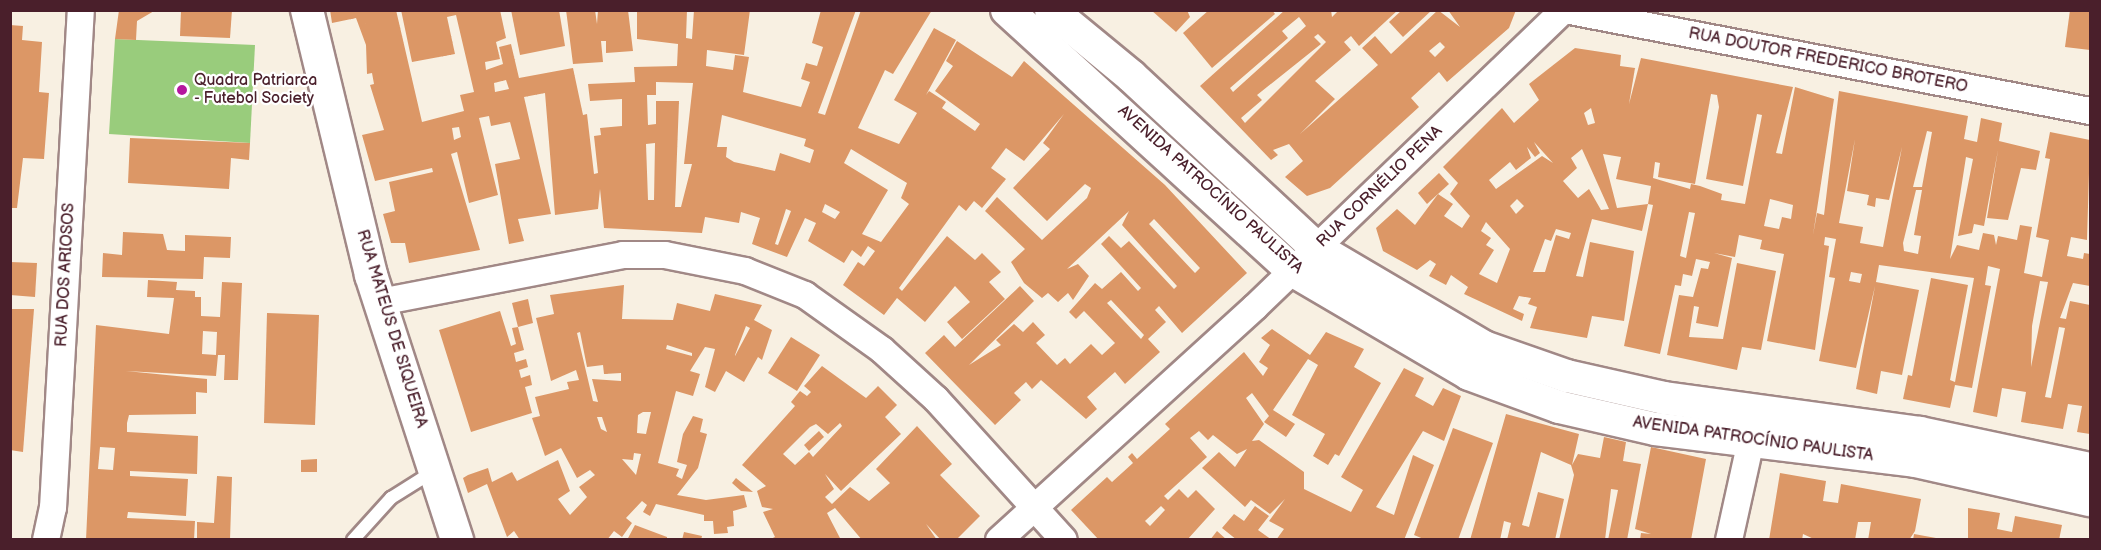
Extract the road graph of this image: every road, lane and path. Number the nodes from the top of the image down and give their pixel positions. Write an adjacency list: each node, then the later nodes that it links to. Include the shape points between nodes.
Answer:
1 (81, 10): 15 (street, RUA DOS ARIOSOS, via 53,508)
2 (307, 10): 9 (street, RUA MATEUS DE SIQUEIRA)
3 (1007, 10): 8 (street, AVENIDA PATROCÍNIO PAULISTA)
4 (1051, 10): 7 (street, AVENIDA PATROCÍNIO PAULISTA, via 1131,76)
5 (1565, 10): 6 (street, RUA DOUTOR FREDERICO BROTERO); 7 (street, RUA CORNÉLIO PENA)
6 (2091, 111)
7 (1316, 248): 8 (street, RUA CORNÉLIO PENA); 10 (street, AVENIDA PATROCÍNIO PAULISTA, via 1484,346 1578,379)
8 (1292, 270): 10 (street, AVENIDA PATROCÍNIO PAULISTA, via 1469,374 1559,407 1655,429); 14 (street, RUA CORNÉLIO PENA)
9 (380, 302): 12 (street, RUA MATEUS DE SIQUEIRA); 14 (street, via 623,255 664,255 745,271 805,295 882,350 936,399)
10 (1754, 426): 11 (street, AVENIDA PATROCÍNIO PAULISTA, via 1920,433); 13 (street, AVENIDA PATROCÍNIO PAULISTA); 20 (street)
11 (2091, 469)
12 (435, 471): 16 (lane, via 391,498); 17 (street, RUA MATEUS DE SIQUEIRA)
13 (2091, 500)
14 (1034, 507): 18 (street, RUA CORNÉLIO PENA); 19 (street)
15 (46, 540)
16 (353, 540)
17 (457, 540)
18 (999, 540)
19 (1064, 540)
20 (1729, 540)

